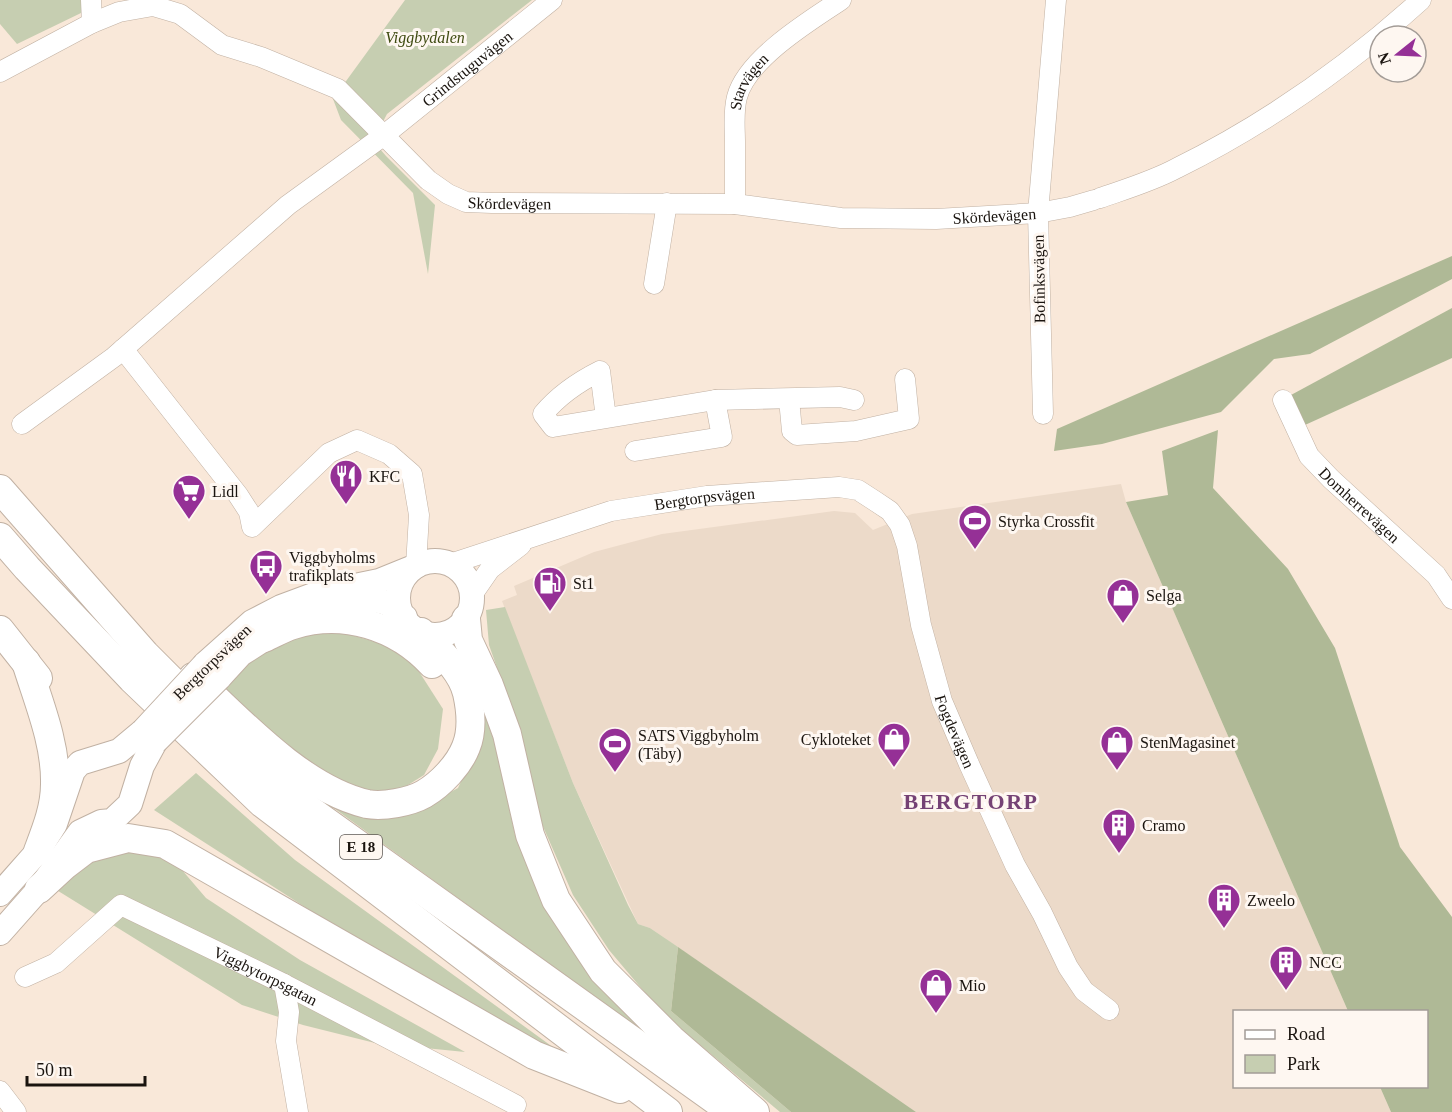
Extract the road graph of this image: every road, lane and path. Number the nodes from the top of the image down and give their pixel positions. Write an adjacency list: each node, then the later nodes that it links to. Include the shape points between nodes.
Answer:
1 (91, 0): 6 (street)
2 (552, 0): 8 (street, Grindstuguvägen)
3 (841, 0): 10 (street, Starvägen, via 773,50 746,77 737,96 734,116)
4 (1056, 0): 11 (street, Bofinksvägen)
5 (1421, 0): 11 (street, Skördevägen, via 1312,87 1267,118 1176,169 1097,199)
6 (92, 23): 7 (street, Skördevägen); 8 (street, Skördevägen, via 119,12 153,6 180,14 222,45 338,89)
7 (0, 72)
8 (382, 136): 9 (street, Skördevägen, via 428,180 466,201); 13 (street, Grindstuguvägen, via 288,205)
9 (667, 203): 10 (street, Skördevägen); 12 (street)
10 (735, 204): 11 (street, Skördevägen, via 842,218 936,219)
11 (1038, 213): 19 (street, Bofinksvägen)
12 (654, 284)
13 (123, 349): 21 (street, Grindstuguvägen); 29 (street, via 238,495 249,512 252,527 330,453 357,440 389,454 412,474 419,515)
14 (905, 379): 15 (street, via 909,419 856,431 797,435 792,431)
15 (789, 399): 16 (street); 17 (street)
16 (715, 400): 20 (street); 22 (street, via 722,437)
17 (854, 400)
18 (1283, 400): 30 (street, Domherrevägen, via 1309,456 1436,576)
19 (1043, 414)
20 (606, 418)
21 (22, 424)
22 (635, 451)
23 (0, 489): 25 (highway, E 18)
24 (875, 501): 26 (street, Bergtorpsvägen, via 858,490 839,487 707,496 611,511); 48 (street, Fogdevägen, via 890,511 900,525 942,701 1015,866 1068,967 1084,991)
25 (35, 530): 39 (highway, via 277,755 328,790 369,805 397,803 423,795); 54 (highway, E 18, via 145,654 279,788)
26 (535, 535): 28 (street, Bergtorpsvägen); 31 (street, Bergtorpsvägen, via 490,569)
27 (0, 537): 51 (highway, E 18, via 132,679 262,803)
28 (450, 564): 29 (main road, via 437,561); 31 (main road, via 461,571)
29 (416, 566): 32 (main road, via 399,587 399,605); 36 (main road, Bergtorpsvägen, via 379,581 316,594 281,607 252,622)
30 (1452, 599)
31 (469, 607): 32 (main road, via 457,628 446,633 434,635); 55 (highway, via 468,640 507,734 530,835 556,900 603,971 671,1039)
32 (413, 625): 34 (main road, Bergtorpsvägen, via 388,603 362,601 302,616); 39 (highway, via 452,664 467,692 471,725 466,747 455,766)
33 (0, 630): 35 (highway)
34 (264, 639): 36 (main road, Bergtorpsvägen); 39 (highway, via 293,625 333,618 364,622 418,648 441,674 457,710 459,737 454,759)
35 (26, 662): 38 (highway, via 45,688 64,734); 41 (highway, via 50,738 55,784 50,820)
36 (212, 671): 37 (main road, Bergtorpsvägen, bridge)
37 (149, 737): 38 (main road, Bergtorpsvägen, via 80,763); 40 (main road, Bergtorpsvägen, via 130,804)
38 (71, 777): 40 (main road, via 71,797 77,809 88,817); 41 (main road, via 56,824)
39 (436, 785)
40 (106, 821): 42 (main road, Bergtorpsvägen, via 80,832); 44 (highway, via 138,824 168,834)
41 (38, 851): 43 (main road)
42 (39, 889): 44 (highway, via 86,849 128,838 165,844); 45 (main road, Bergtorpsvägen)
43 (0, 894)
44 (290, 916): 51 (highway, via 534,1055)
45 (0, 933)
46 (25, 977): 47 (street, Viggbytorpsgatan, via 56,963 122,905)
47 (285, 984): 50 (street, Viggbytorpsgatan); 53 (street, via 289,1012 286,1041)
48 (1109, 1010)
49 (0, 1091): 52 (street)
50 (516, 1105)
51 (660, 1107)
52 (16, 1112)
53 (298, 1112)
54 (732, 1112)
55 (755, 1112)

